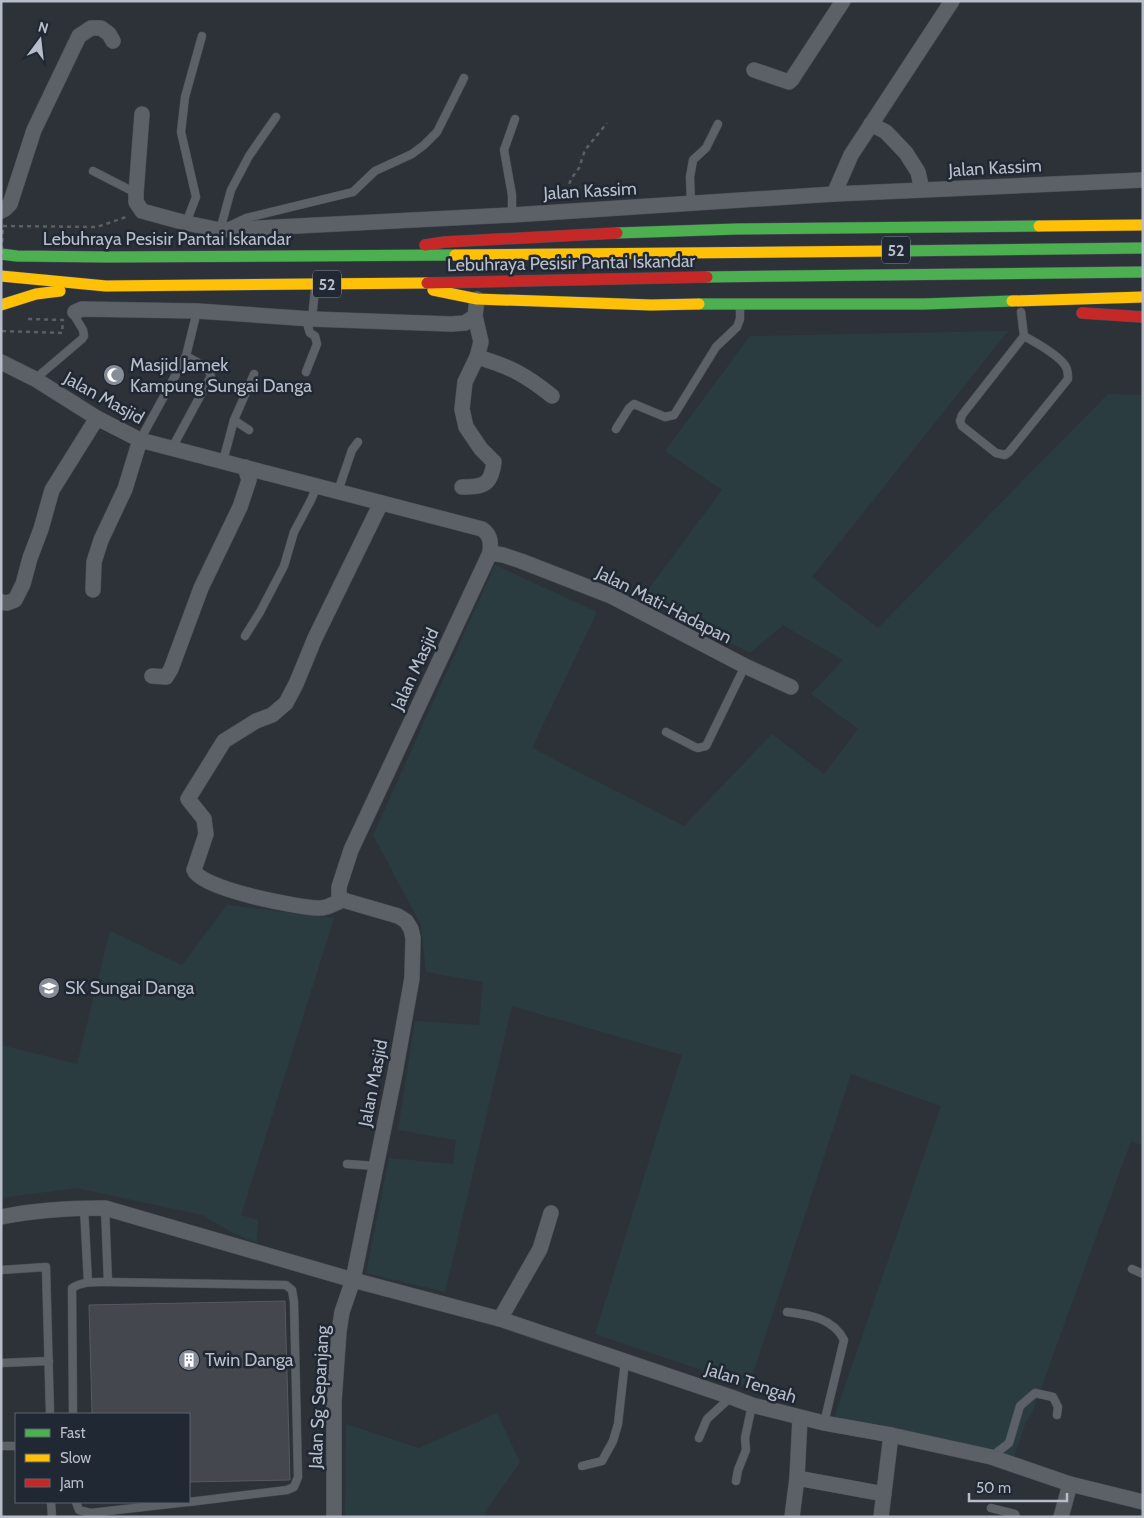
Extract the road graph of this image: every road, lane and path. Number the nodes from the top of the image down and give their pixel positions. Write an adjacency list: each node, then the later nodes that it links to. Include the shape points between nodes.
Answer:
1 (843, 1): 5 (street, via 789,82)
2 (952, 1): 12 (street)
3 (202, 36): 24 (lane, via 185,97 181,132 196,197)
4 (113, 41): 20 (street, via 101,28 91,28 80,36 34,130 10,204)
5 (754, 70)
6 (464, 78): 28 (lane, via 436,132 424,146 376,171 352,192 246,218)
7 (142, 114): 16 (street)
8 (276, 117): 28 (lane, via 249,156 231,190)
9 (515, 119): 23 (lane, via 504,150)
10 (607, 123): 21 (path, via 585,150 571,179 566,194)
11 (718, 124): 19 (lane, via 706,148 693,160)
12 (871, 124): 15 (street, via 886,132 906,153 918,172); 17 (street, via 851,155)
13 (93, 171): 16 (lane)
14 (1143, 180): 15 (street, Jalan Kassim)
15 (922, 190): 17 (street, Jalan Kassim)
16 (136, 193): 22 (street, via 136,202)
17 (834, 194): 18 (street, Jalan Kassim)
18 (736, 201): 19 (street, Jalan Kassim); 27 (street)
19 (691, 204): 21 (street, Jalan Kassim)
20 (1, 210)
21 (572, 210): 23 (street, Jalan Kassim)
22 (142, 211): 24 (street, Jalan Kassim); 34 (path, bridge, via 97,227 3,226)
23 (512, 215): 28 (street, Jalan Kassim)
24 (186, 223): 28 (street, Jalan Kassim)
25 (1121, 225): 26 (main road); 27 (main road); 29 (main road)
26 (1143, 225)
27 (737, 229): 33 (main road, via 445,242)
28 (220, 230): 32 (street)
29 (1143, 241)
30 (1143, 248): 33 (main road, Lebuhraya Pesisir Pantai Iskandar / 52)
31 (1, 254): 32 (main road, Lebuhraya Pesisir Pantai Iskandar / 52)
32 (222, 256): 33 (main road, Lebuhraya Pesisir Pantai Iskandar / 52)
33 (355, 256)
34 (1, 266)
35 (1143, 272): 38 (main road, Lebuhraya Pesisir Pantai Iskandar / 52)
36 (1, 276): 39 (main road, Lebuhraya Pesisir Pantai Iskandar / 52)
37 (315, 284): 38 (main road, Lebuhraya Pesisir Pantai Iskandar / 52); 39 (main road, Lebuhraya Pesisir Pantai Iskandar / 52); 54 (lane)
38 (401, 284): 43 (main road)
39 (106, 286): 46 (main road, via 36,294)
40 (1143, 288): 41 (main road)
41 (1130, 297): 42 (main road); 45 (main road)
42 (1143, 297)
43 (477, 299): 44 (main road, via 651,305); 51 (street)
44 (740, 304): 45 (main road); 66 (lane, via 737,327 716,347 677,412 665,417 634,404)
45 (924, 304): 49 (main road)
46 (1, 305)
47 (197, 311): 48 (street, via 82,309); 54 (street); 57 (lane)
48 (75, 312): 62 (lane, via 84,333 82,339)
49 (1026, 312): 56 (lane)
50 (1070, 313): 52 (main road)
51 (475, 316): 54 (street, via 465,323 450,324); 58 (street, via 481,342)
52 (1143, 317)
53 (28, 319): 55 (path, via 63,320 62,333)
54 (312, 319): 60 (lane, via 309,330 317,344)
55 (2, 331)
56 (1024, 336): 56 (lane, via 1063,362 1068,369 1068,379 1004,455 996,453 960,421)
57 (186, 356): 68 (lane); 70 (lane, via 208,368 210,376)
58 (477, 357): 63 (street, via 518,371); 74 (street, via 465,382 462,409 466,427 494,462 488,482 476,487)
59 (1, 362): 62 (street, Jalan Masjid)
60 (306, 372)
61 (254, 374): 65 (lane)
62 (35, 380): 64 (street, Jalan Masjid)
63 (552, 396)
64 (98, 418): 68 (street, Jalan Masjid); 79 (street, via 52,490 15,600)
65 (234, 420): 67 (lane); 71 (lane)
66 (616, 429)
67 (249, 430)
68 (140, 440): 70 (street, Jalan Masjid); 78 (street, via 125,489 94,562)
69 (358, 442): 75 (lane, via 352,450)
70 (172, 448): 71 (street, Jalan Masjid)
71 (223, 461): 72 (street, Jalan Masjid)
72 (246, 467): 73 (street, Jalan Masjid); 82 (street, via 249,480 240,506 201,588 170,669 166,677)
73 (317, 486): 75 (street, Jalan Masjid); 80 (lane, via 294,532 284,566)
74 (462, 487)
75 (338, 492): 76 (street, Jalan Masjid)
76 (381, 502): 77 (street, Jalan Masjid, via 482,529 490,538); 85 (street, via 286,703 272,715 224,741 188,799 204,820 206,834 194,870 204,880 273,901 320,909)
77 (490, 553): 81 (street, Jalan Mati-Hadapan, via 521,561 611,596); 85 (street, Jalan Masjid, via 352,850 339,887 338,894)
78 (93, 590)
79 (1, 602)
80 (245, 636)
81 (744, 666): 83 (street, Jalan Mati-Hadapan); 84 (lane, via 706,746 695,747)
82 (152, 676)
83 (790, 687)
84 (666, 732)
85 (343, 900): 87 (street, Jalan Masjid, via 398,916 411,929 413,938 412,978)
86 (347, 1164): 87 (lane)
87 (376, 1166): 95 (street, Jalan Masjid)
88 (84, 1208): 89 (street, Jalan Tengah); 91 (street, Jalan Tengah); 96 (lane)
89 (105, 1208): 95 (street, Jalan Tengah); 97 (lane)
90 (551, 1213): 99 (street, via 540,1249)
91 (1, 1217)
92 (1132, 1269): 94 (lane)
93 (1, 1270): 100 (lane, via 46,1267)
94 (1143, 1274)
95 (353, 1280): 99 (street, Jalan Tengah); 127 (street, Jalan Sg Sepanjang, via 339,1331 334,1402)
96 (88, 1282): 97 (lane); 106 (lane, via 72,1288)
97 (108, 1282): 120 (lane, via 286,1285 292,1290 298,1477 294,1487)
98 (788, 1312): 109 (lane, via 830,1323 844,1340)
99 (500, 1319): 101 (street, Jalan Tengah)
100 (49, 1360): 102 (lane); 105 (lane)
101 (625, 1361): 103 (street, Jalan Tengah); 115 (lane, via 613,1441 602,1461)
102 (1, 1363)
103 (731, 1396): 104 (street, Jalan Tengah); 111 (lane, via 707,1419)
104 (752, 1405): 108 (street, Jalan Tengah); 117 (lane, via 745,1438 746,1450)
105 (50, 1413)
106 (73, 1413)
107 (1057, 1415): 114 (lane, via 1058,1407 1053,1397 1034,1393 1020,1406 1009,1443)
108 (800, 1418): 109 (street, Jalan Tengah); 116 (street)
109 (824, 1423): 110 (street, Jalan Tengah)
110 (891, 1435): 114 (street, Jalan Tengah); 119 (street)
111 (699, 1438)
112 (1, 1446): 113 (lane)
113 (15, 1446)
114 (991, 1457): 118 (street, Jalan Tengah)
115 (582, 1466)
116 (797, 1478): 119 (street); 128 (street)
117 (736, 1481)
118 (1070, 1484): 121 (street, Jalan Tengah); 131 (street)
119 (884, 1494): 129 (street)
120 (190, 1502)
121 (1143, 1502)
122 (51, 1503): 126 (lane)
123 (76, 1503): 124 (lane, via 78,1510 91,1513)
124 (179, 1503)
125 (991, 1508): 130 (lane)
126 (52, 1517)
127 (334, 1517)
128 (792, 1517)
129 (881, 1517)
130 (1016, 1517)
131 (1060, 1517)

